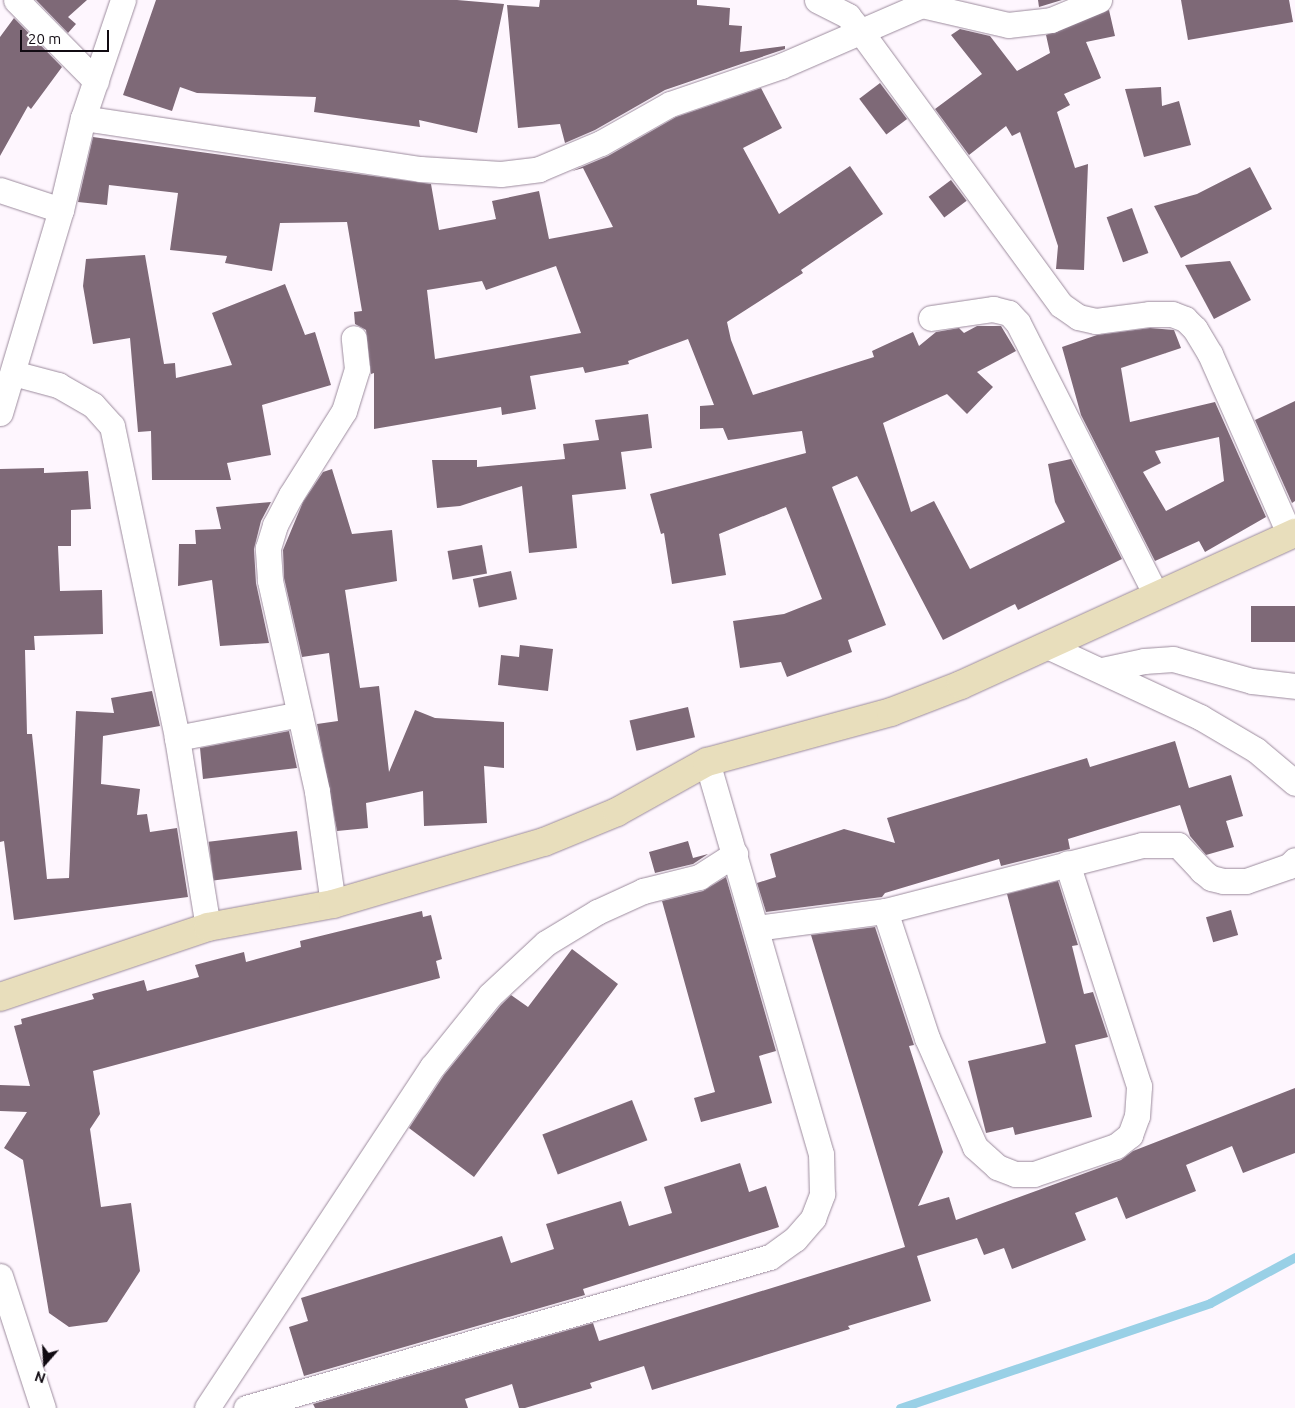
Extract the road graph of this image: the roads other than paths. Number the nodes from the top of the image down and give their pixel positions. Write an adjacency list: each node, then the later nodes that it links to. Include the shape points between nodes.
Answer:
1 (16, 0): 7 (street)
2 (124, 0): 7 (street)
3 (816, 0): 6 (street, via 848,16)
4 (1099, 0): 5 (street, via 1050,20 1008,25)
5 (921, 3): 6 (street)
6 (861, 32): 8 (street, via 782,66 670,104 601,143 539,169 501,174 420,169); 15 (street, via 1062,305 1078,317 1096,321 1172,314 1185,319 1195,329 1210,354)
7 (96, 81): 8 (street)
8 (83, 118): 10 (street)
9 (0, 190): 10 (street)
10 (61, 210): 13 (street)
11 (930, 318): 16 (street, via 992,309 1009,313 1018,323)
12 (354, 338): 20 (street, via 357,369 349,398 275,525 268,548 270,580)
13 (13, 373): 14 (street); 21 (street, via 58,385 92,405 112,426)
14 (0, 413)
15 (1293, 534): 16 (main road)
16 (1156, 595): 17 (main road)
17 (1047, 646): 18 (street); 22 (main road, via 891,712)
18 (1102, 670): 19 (street, via 1173,659 1252,681); 23 (street, via 1216,726 1256,750)
19 (1295, 686)
20 (300, 714): 21 (street); 27 (street, via 317,791)
21 (177, 738): 29 (street)
22 (707, 762): 24 (street); 27 (main road, via 618,812 544,842)
23 (1295, 783)
24 (735, 854): 30 (street); 34 (street, via 699,877 643,891 597,912 546,942 490,995 432,1067)
25 (1295, 860): 26 (street, via 1289,866 1246,881 1211,878 1178,845 1165,842)
26 (1068, 863): 28 (street); 28 (street, via 1139,1086 1137,1116 1130,1135 1116,1146 1034,1174 1015,1174 997,1168 975,1147 927,1038)
27 (333, 904): 29 (main road)
28 (885, 911): 30 (street)
29 (208, 927): 31 (main road)
30 (756, 928): 35 (street, via 821,1154 822,1194 813,1218 796,1239 770,1257)
31 (0, 996)
32 (1, 1281): 33 (street)
33 (43, 1408)
34 (208, 1408)
35 (246, 1408)

